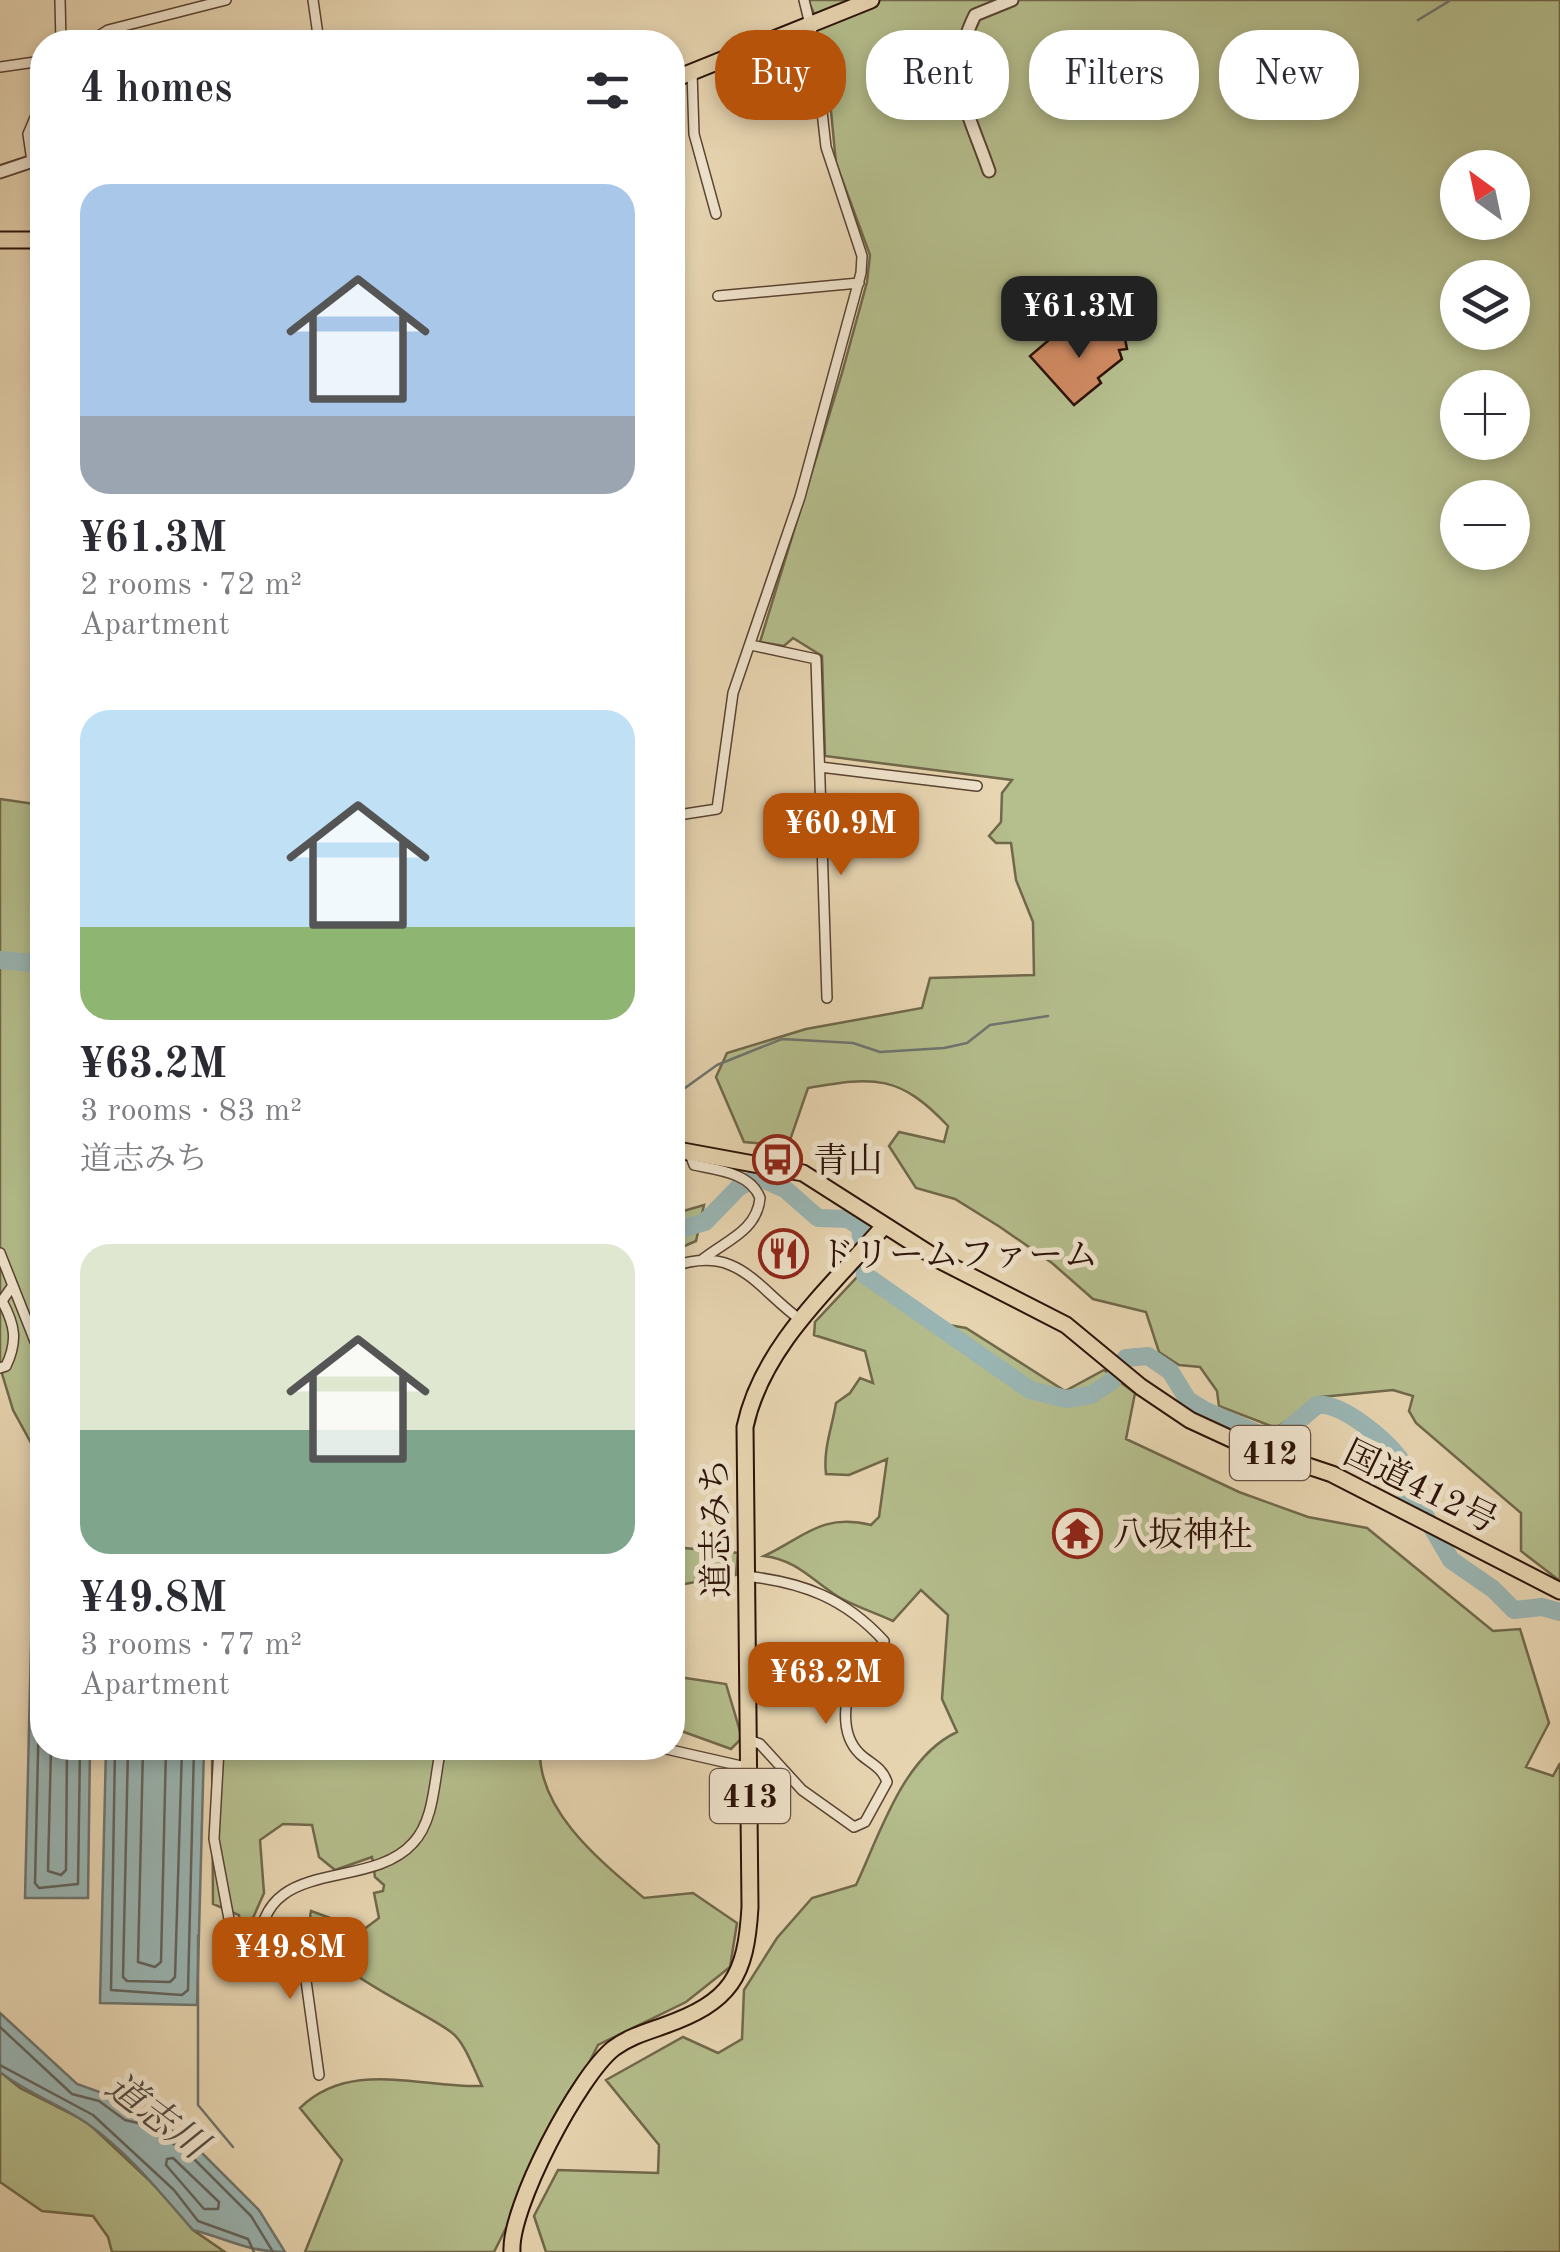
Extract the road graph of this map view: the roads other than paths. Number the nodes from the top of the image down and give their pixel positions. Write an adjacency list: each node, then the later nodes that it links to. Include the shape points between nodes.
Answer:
1 (60, 0): 8 (street)
2 (226, 0): 9 (street)
3 (313, 0): 10 (street)
4 (804, 0): 7 (street)
5 (871, 0): 7 (highway)
6 (1012, 0): 18 (street, via 975,16 959,48 959,80)
7 (810, 24): 11 (highway); 23 (street, via 826,147 862,256)
8 (61, 30)
9 (108, 30)
10 (317, 30)
11 (795, 30)
12 (30, 63): 14 (street)
13 (715, 63): 15 (highway)
14 (0, 67)
15 (692, 72): 16 (highway); 20 (street, via 694,134)
16 (685, 75)
17 (30, 162): 19 (street)
18 (988, 170)
19 (0, 172)
20 (716, 214)
21 (0, 240): 22 (highway)
22 (30, 240)
23 (858, 282): 24 (street); 25 (street, via 800,497)
24 (718, 296)
25 (751, 645): 26 (street, via 816,659); 28 (street, via 725,728 716,809)
26 (820, 767): 27 (street); 29 (street)
27 (977, 786)
28 (685, 814)
29 (827, 998)
30 (685, 1153): 31 (highway, 国道412号 / 412)
31 (690, 1154): 32 (highway, 国道412号 / 412, via 803,1173); 34 (street, via 691,1163 752,1184 760,1198 740,1234)
32 (884, 1226): 37 (highway, 道志みち / 413); 41 (highway, 国道412号 / 412, via 1042,1310 1190,1420 1332,1474)
33 (0, 1253): 36 (street)
34 (704, 1259): 35 (street); 37 (street, via 750,1275)
35 (685, 1264)
36 (11, 1288): 38 (street); 39 (street, via 2,1302 14,1324 14,1343)
37 (802, 1321): 40 (highway, 道志みち / 413, via 765,1369 748,1412)
38 (30, 1332)
39 (0, 1368)
40 (745, 1576): 42 (highway, 道志みち / 413); 42 (street, via 806,1586 863,1618 884,1641 858,1660 844,1718 852,1744 887,1782 864,1822 854,1827)
41 (1560, 1590)
42 (749, 1740): 46 (highway, 道志みち / 413)
43 (685, 1753): 46 (street)
44 (218, 1760): 47 (street, via 214,1839 239,1958 256,1960)
45 (439, 1760): 47 (street, via 428,1819 410,1847 286,1892)
46 (750, 1768): 49 (highway, 道志みち / 413, via 750,1907 740,1972 708,2006 629,2039 597,2064 522,2200)
47 (260, 1931): 48 (street, via 300,1937)
48 (319, 2075)
49 (512, 2252)

